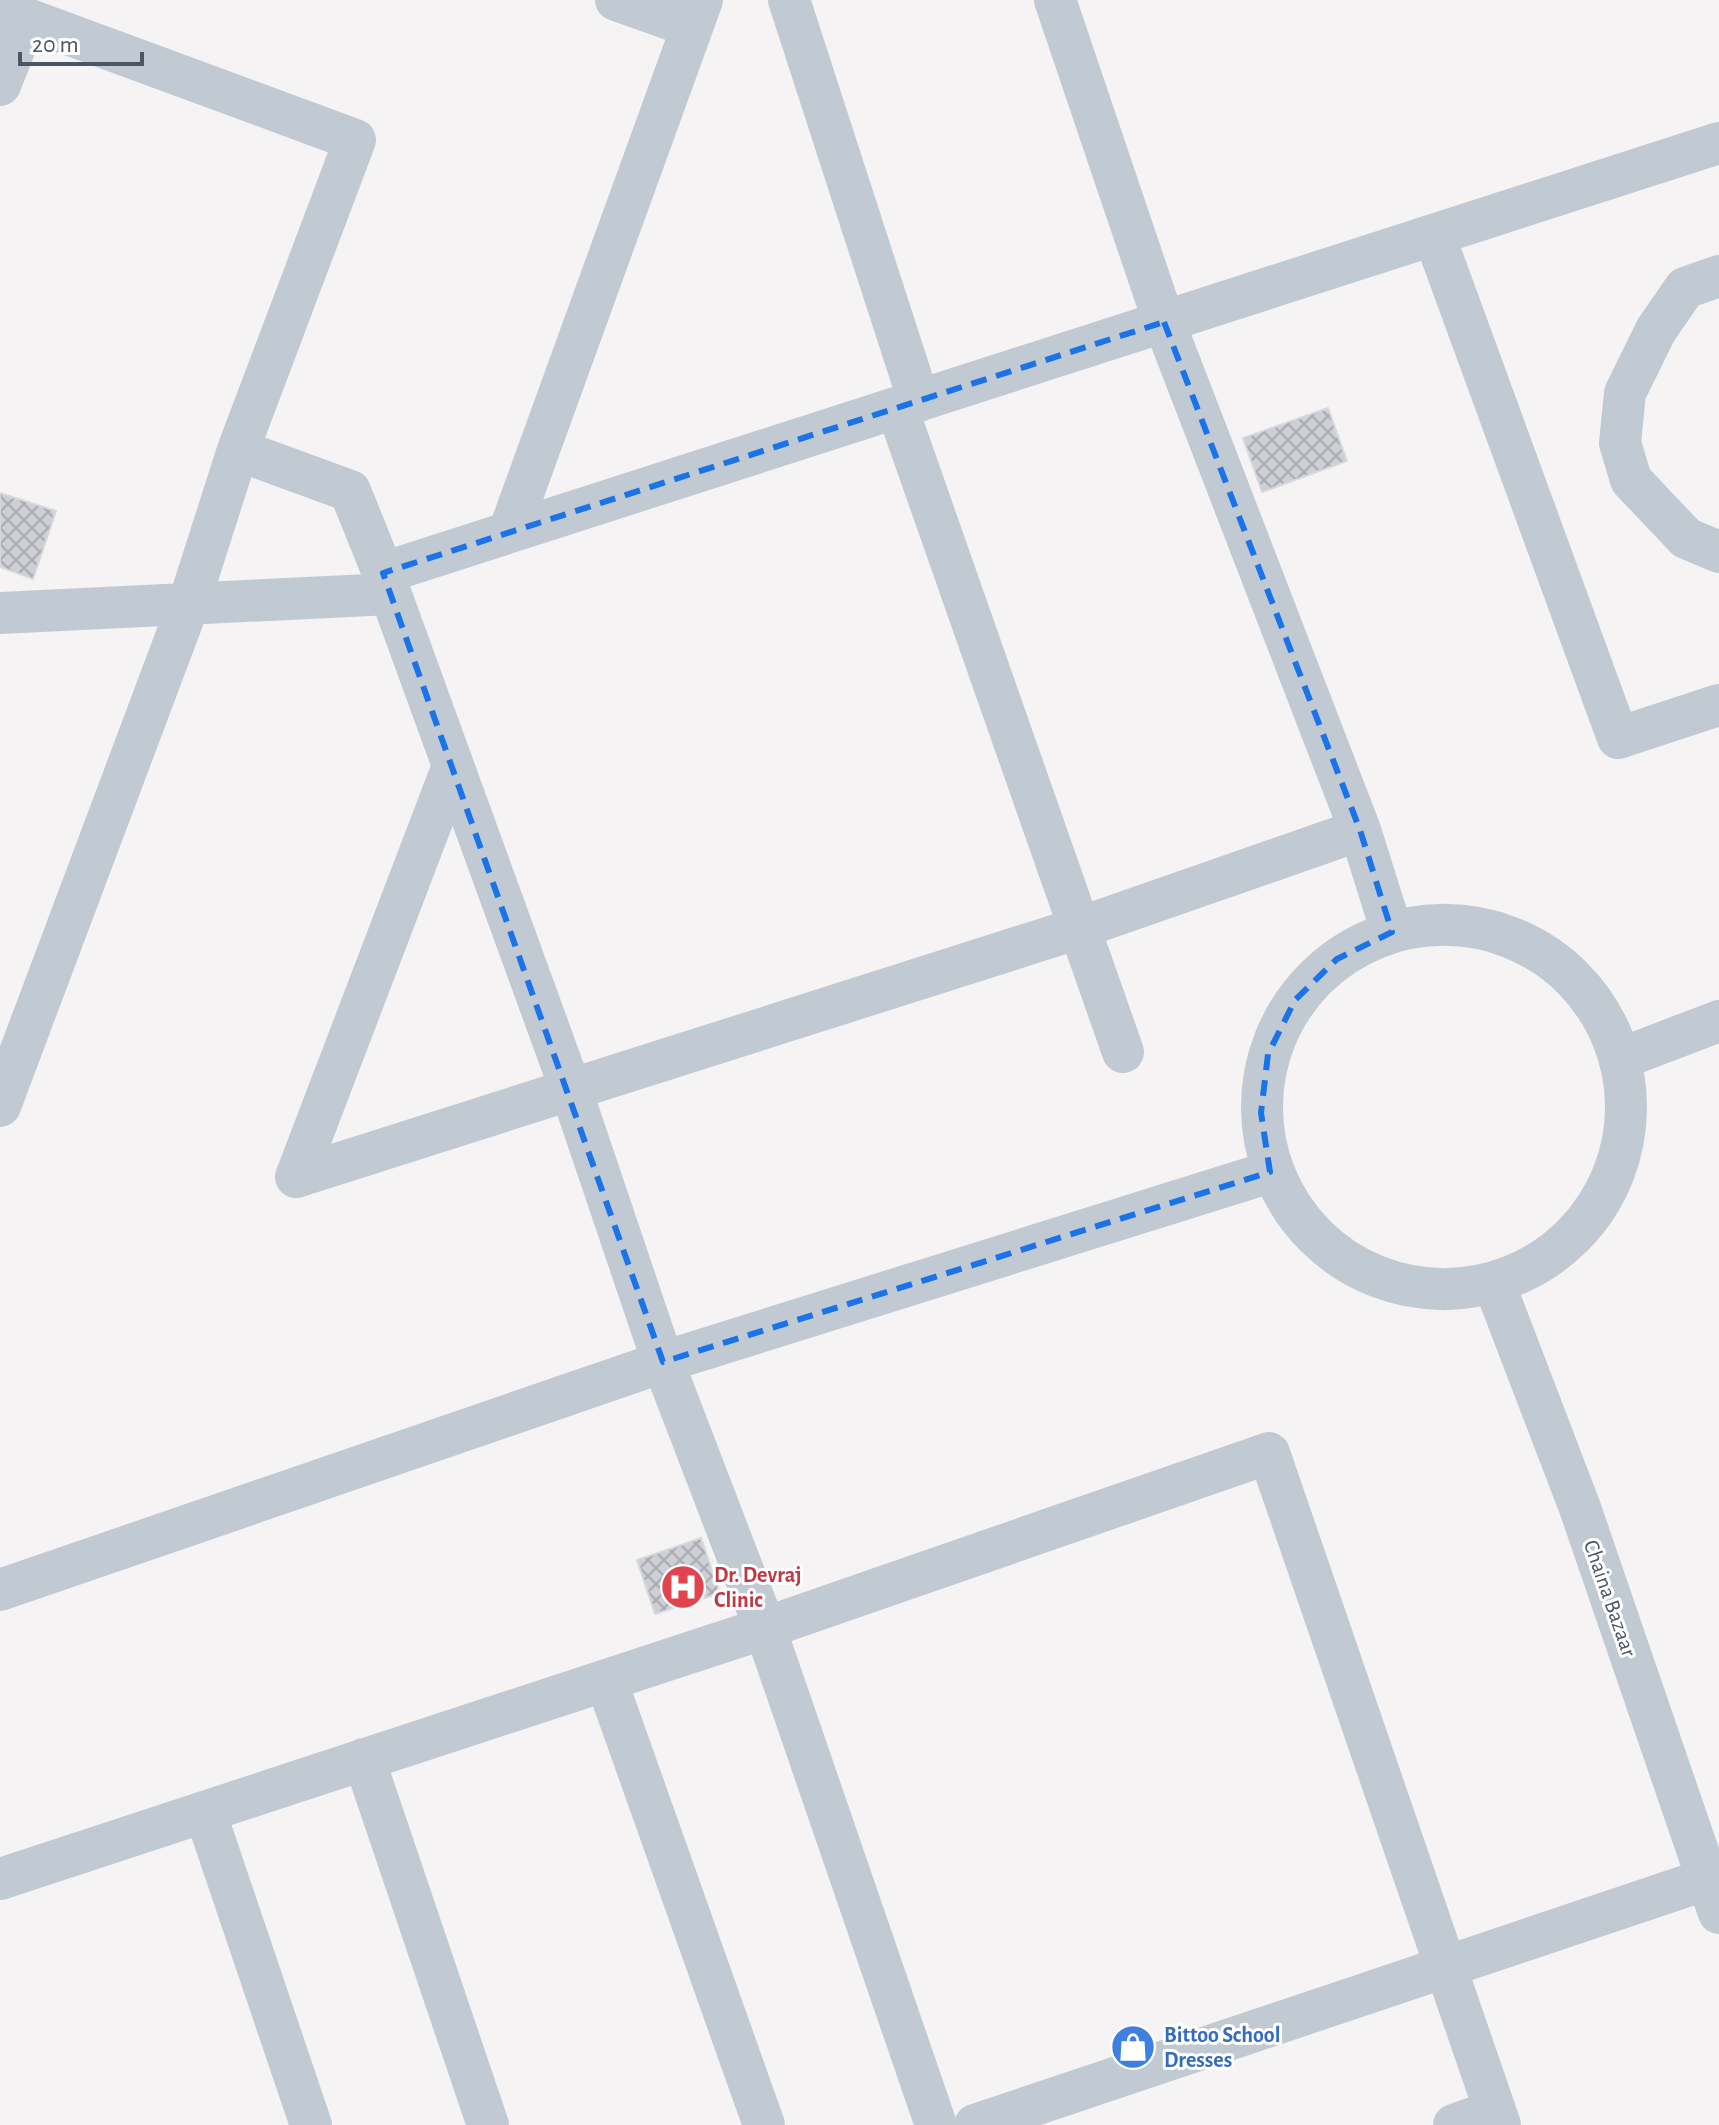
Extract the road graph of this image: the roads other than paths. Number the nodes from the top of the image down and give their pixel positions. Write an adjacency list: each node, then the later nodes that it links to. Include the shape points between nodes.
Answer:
1 (616, 0): 5 (street)
2 (789, 0): 11 (street)
3 (1055, 0): 10 (street)
4 (13, 14): 6 (street); 12 (street, via 355,140)
5 (697, 14): 13 (street)
6 (0, 85)
7 (1719, 143): 8 (street)
8 (1434, 235): 10 (street); 18 (street, via 1618,738)
9 (1719, 276): 14 (street, via 1685,288 1656,330 1625,393 1620,443 1631,480 1686,538)
10 (1164, 322): 11 (street); 20 (street)
11 (908, 404): 13 (street); 21 (street)
12 (238, 450): 15 (street, via 350,491); 16 (street)
13 (509, 532): 15 (street)
14 (1719, 552)
15 (386, 583): 16 (street); 19 (street)
16 (189, 603): 17 (street); 27 (street)
17 (0, 613)
18 (1719, 705)
19 (453, 766): 26 (street); 26 (street, via 296,1177)
20 (1360, 830): 21 (street); 22 (street)
21 (1079, 928): 24 (street); 26 (street)
22 (1392, 932): 25 (street, via 1448,925 1505,935 1556,962 1596,1004); 28 (street, via 1337,959 1295,1000 1268,1054 1261,1113)
23 (1719, 1021): 25 (street)
24 (1123, 1052)
25 (1625, 1057): 29 (street, via 1627,1113 1616,1169 1588,1219 1546,1258)
26 (571, 1090): 30 (street)
27 (0, 1106)
28 (1270, 1172): 29 (street, via 1297,1216 1336,1255 1385,1280 1439,1289); 30 (street)
29 (1495, 1286): 37 (street, Chaina Bazaar)
30 (663, 1362): 31 (street); 32 (street)
31 (0, 1590)
32 (765, 1628): 33 (street); 38 (street, via 1269,1453); 43 (street)
33 (606, 1680): 34 (street); 42 (street)
34 (364, 1759): 35 (street); 41 (street)
35 (205, 1812): 36 (street); 40 (street)
36 (0, 1879)
37 (1715, 1889): 38 (street)
38 (1447, 1966): 39 (street); 44 (street)
39 (1498, 2117): 45 (street)
40 (311, 2125)
41 (488, 2125)
42 (764, 2125)
43 (936, 2125)
44 (975, 2125)
45 (1454, 2125)

